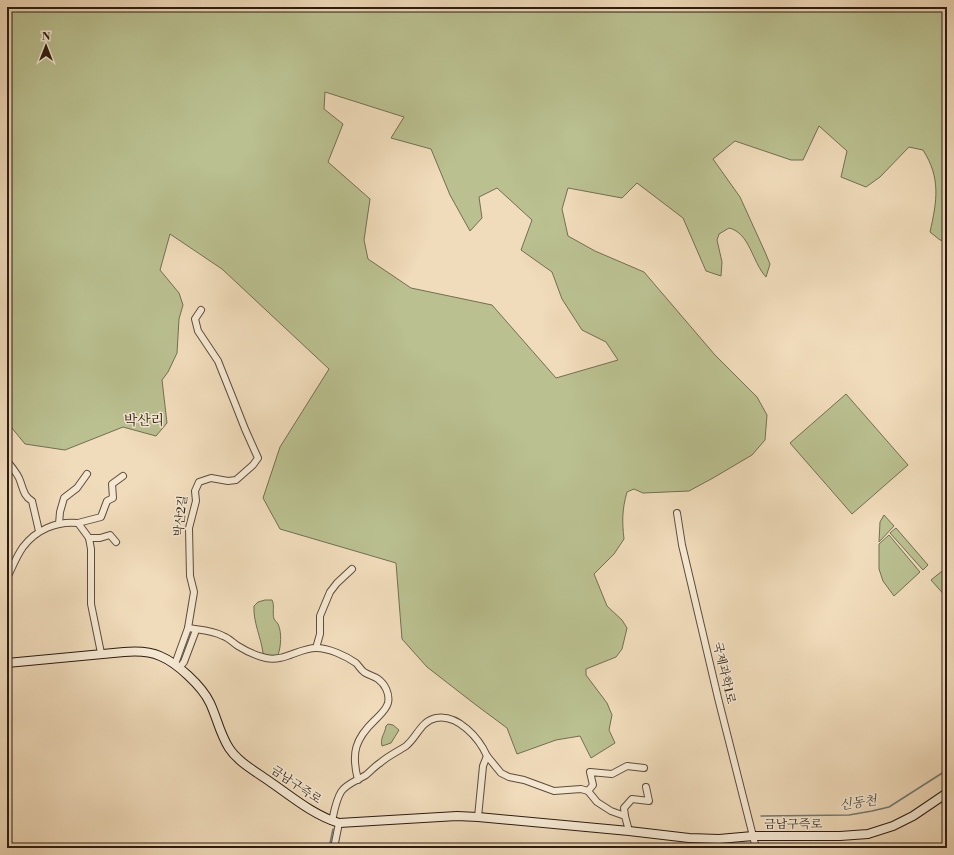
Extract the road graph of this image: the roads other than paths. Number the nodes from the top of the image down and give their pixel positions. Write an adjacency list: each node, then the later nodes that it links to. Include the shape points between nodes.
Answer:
1 (201, 310): 13 (street, 박산2길, via 195,319 198,331 218,361 258,458 236,480 211,478 199,482 195,491 196,501 189,528 190,576 194,592)
2 (7, 461): 8 (street, via 19,478 27,498 32,501)
3 (87, 474): 7 (street, via 77,488 64,498)
4 (123, 476): 6 (street, via 112,484 113,498 108,501 101,517)
5 (677, 513): 29 (street, 국제과학1로, via 682,545 718,698)
6 (78, 523): 7 (street); 9 (street)
7 (59, 524): 8 (street)
8 (39, 531): 12 (street, via 23,547)
9 (89, 538): 10 (street, via 110,535); 16 (street, via 92,561 91,604)
10 (116, 542)
11 (352, 569): 15 (street, via 330,592 320,616 320,634)
12 (7, 578)
13 (188, 628): 14 (street); 18 (street, 박산2길)
14 (196, 630): 15 (street, via 216,633 247,651 266,658 288,656); 18 (street, via 184,662)
15 (316, 648): 21 (street, via 347,658 364,672 378,678 386,689 387,705 360,736 354,763)
16 (101, 653): 17 (main road, 금남구즉로); 18 (main road, 금남구즉로, via 143,651 159,655)
17 (7, 663)
18 (177, 666): 27 (main road, 금남구즉로, via 207,697 229,749 242,762 309,809)
19 (487, 756): 21 (street, via 483,746 460,724 451,719 437,718 428,720 405,746); 23 (street, via 501,773 509,777 554,791); 26 (street, via 483,766)
20 (644, 768): 23 (street, via 627,766 612,774 590,772 593,785)
21 (358, 780): 27 (street, via 341,791 338,797)
22 (646, 786): 25 (street, via 649,801 632,798 624,808)
23 (588, 791): 25 (street, via 597,802)
24 (947, 793): 29 (main road, 금남구즉로, via 913,816 868,834)
25 (625, 816): 28 (street)
26 (478, 817): 27 (main road, 금남구즉로); 28 (main road, 금남구즉로)
27 (336, 822): 30 (street)
28 (629, 831): 29 (main road, 금남구즉로, via 689,838)
29 (753, 836): 31 (street, 국제과학1로)
30 (334, 848)
31 (756, 848)

